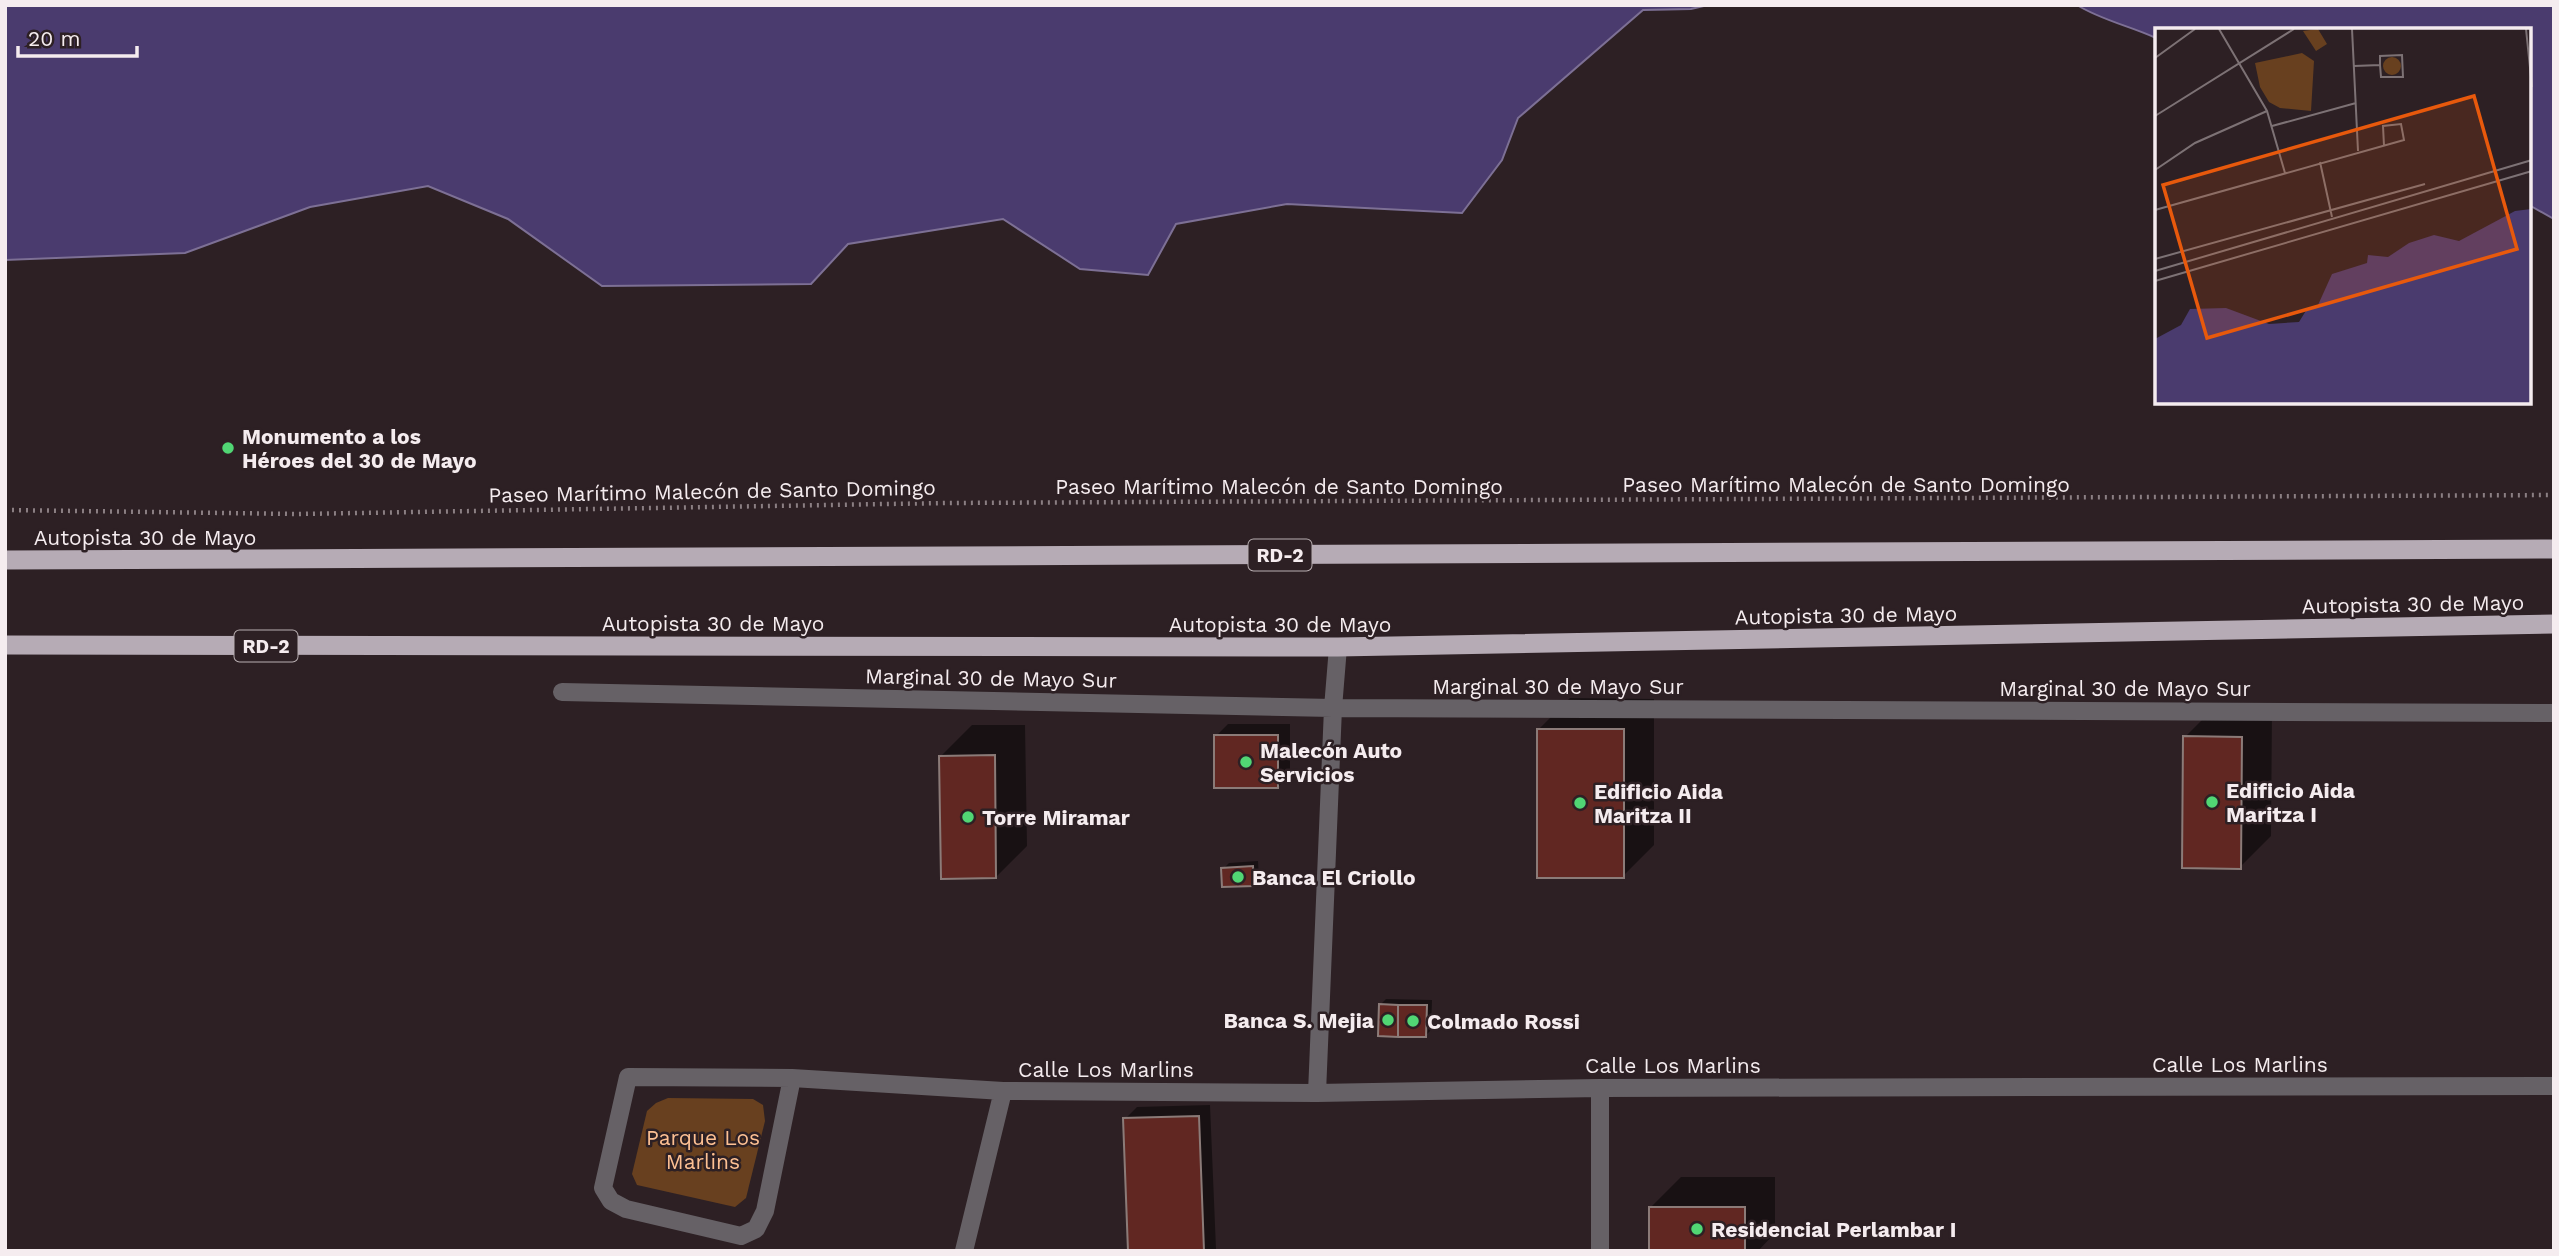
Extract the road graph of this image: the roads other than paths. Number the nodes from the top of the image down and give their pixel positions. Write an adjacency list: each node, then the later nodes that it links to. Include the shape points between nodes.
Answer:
1 (2554, 549): 2 (highway, Autopista 30 de Mayo / RD-2)
2 (5, 561)
3 (2554, 624): 5 (highway, Autopista 30 de Mayo / RD-2)
4 (5, 645): 5 (highway, Autopista 30 de Mayo / RD-2)
5 (1338, 647): 7 (street)
6 (562, 692): 7 (street, Marginal 30 de Mayo Sur)
7 (1333, 708): 8 (street, Marginal 30 de Mayo Sur); 13 (street)
8 (2554, 713)
9 (792, 1078): 9 (street, Calle Los Marlins, via 628,1077 603,1188 611,1201 626,1209 741,1236 756,1229 765,1211); 12 (street, Calle Los Marlins)
10 (2554, 1086): 11 (street, Calle Los Marlins)
11 (1600, 1088): 13 (street, Calle Los Marlins); 15 (street)
12 (1003, 1091): 13 (street, Calle Los Marlins); 14 (street)
13 (1317, 1093)
14 (964, 1251)
15 (1600, 1251)

